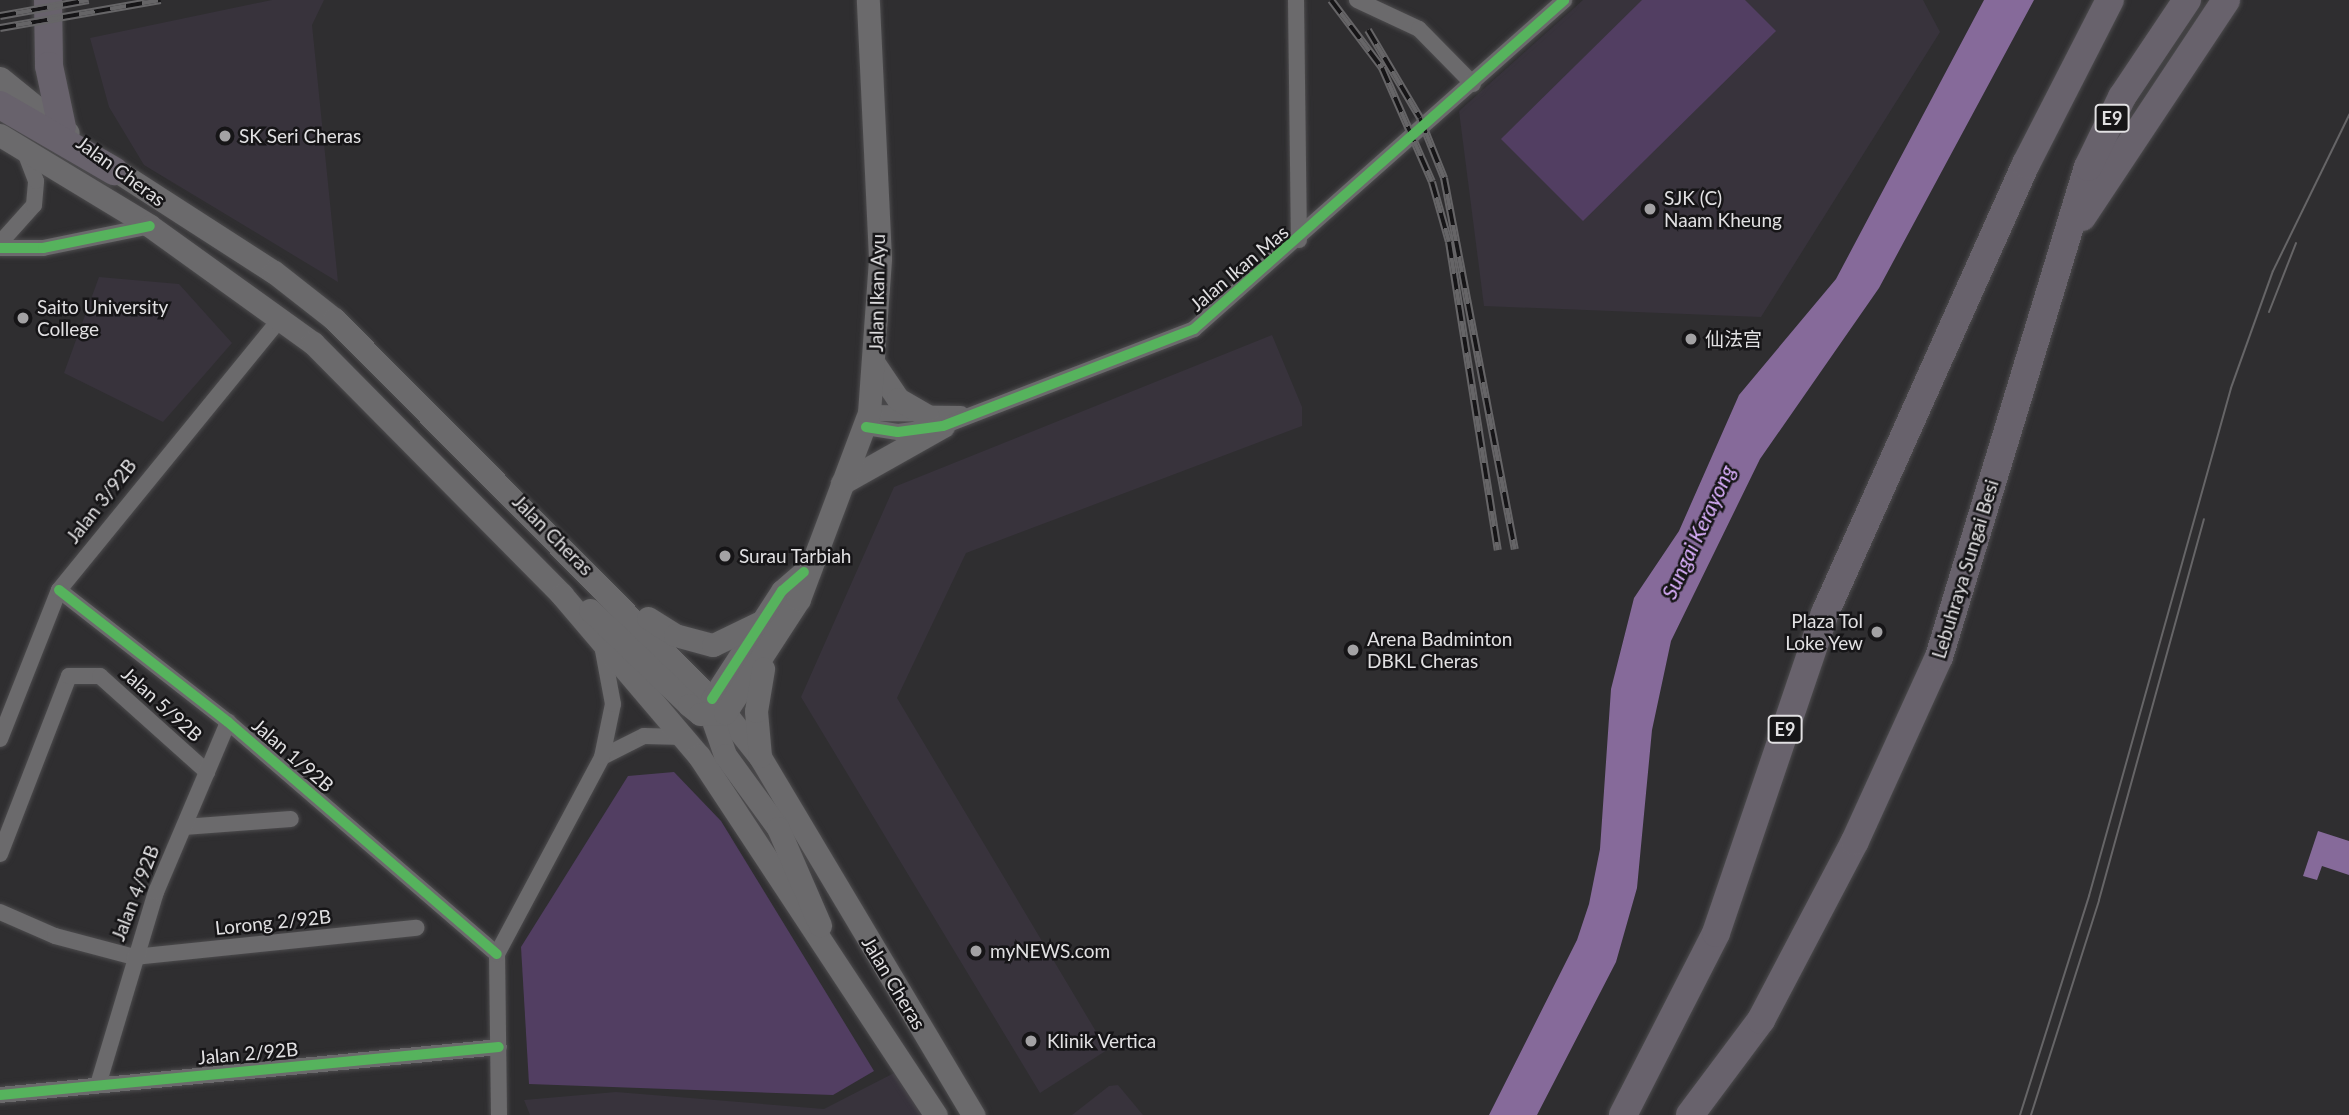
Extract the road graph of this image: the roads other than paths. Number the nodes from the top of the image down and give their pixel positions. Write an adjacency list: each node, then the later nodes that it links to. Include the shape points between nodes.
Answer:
1 (48, 0): 12 (highway, via 49,66)
2 (868, 0): 21 (main road, Jalan Ikan Ayu, via 880,258)
3 (1296, 0): 17 (street)
4 (1357, 0): 10 (street, via 1419,29)
5 (1564, 0): 10 (street, Jalan Ikan Mas)
6 (2110, 0): 48 (highway, E9, via 2026,164 1830,601 1716,933)
7 (2187, 0): 19 (highway, Lebuhraya Sungai Besi / E9, via 2122,97 2088,167)
8 (2226, 0): 19 (highway)
9 (0, 78): 12 (main road, Jalan Cheras)
10 (1473, 84): 17 (street, Jalan Ikan Mas)
11 (0, 106): 15 (highway)
12 (62, 127): 15 (main road, Jalan Cheras)
13 (0, 135): 14 (main road, Jalan Cheras)
14 (24, 150): 16 (main road, Jalan Cheras); 18 (street, via 36,181 34,205)
15 (114, 171): 28 (main road, Jalan Cheras, via 274,272 334,319)
16 (150, 226): 18 (street, via 43,248); 20 (main road, Jalan Cheras)
17 (1299, 240): 23 (street, Jalan Ikan Mas, via 1194,329 967,414)
18 (0, 245)
19 (2062, 249): 56 (highway, Lebuhraya Sungai Besi / E9, via 1939,657 1855,841 1761,1020)
20 (281, 318): 26 (street, Jalan 3/92B); 27 (main road, Jalan Cheras, via 443,471)
21 (875, 366): 22 (main road, Jalan Ikan Ayu); 23 (main road, via 898,399)
22 (867, 420): 23 (street, Jalan Ikan Mas, via 898,432); 24 (main road, Jalan Ikan Ayu)
23 (935, 421): 24 (main road)
24 (842, 483): 25 (main road, Jalan Ikan Ayu)
25 (804, 572): 29 (main road, Jalan Ikan Ayu); 31 (main road, Jalan Ikan Ayu, via 799,599)
26 (59, 590): 33 (street, Jalan 1/92B); 35 (street, Jalan 3/92B)
27 (562, 595): 30 (main road, Jalan Cheras); 32 (main road, via 608,624 688,705)
28 (618, 599): 29 (main road, via 696,644 741,636); 32 (main road, Jalan Cheras)
29 (766, 618): 32 (main road, Jalan Ikan Ayu)
30 (600, 639): 34 (main road, Jalan Cheras); 36 (street, via 613,705)
31 (767, 652): 32 (main road, Jalan Ikan Ayu); 37 (main road, via 757,691)
32 (716, 709): 37 (main road, Jalan Cheras); 44 (main road, via 725,755 778,828 807,885)
33 (229, 722): 38 (street, Jalan 4/92B); 45 (street, Jalan 1/92B)
34 (684, 737): 36 (street, via 644,736); 44 (main road, Jalan Cheras)
35 (0, 739)
36 (602, 757): 45 (street)
37 (760, 757): 53 (main road, Jalan Cheras)
38 (207, 772): 40 (street, Jalan 4/92B); 41 (street, Jalan 5/92B, via 100,676 69,676)
39 (291, 820): 40 (street)
40 (184, 827): 46 (street, Jalan 4/92B)
41 (0, 854)
42 (0, 912): 46 (street, via 55,936)
43 (417, 928): 46 (street, Lorong 2/92B)
44 (824, 942): 52 (main road, Jalan Cheras)
45 (497, 954): 47 (street)
46 (134, 957): 49 (street, Jalan 4/92B)
47 (499, 1047): 49 (street, Jalan 2/92B); 51 (street)
48 (1642, 1080): 54 (highway); 55 (highway, E9)
49 (98, 1085): 50 (street, Jalan 2/92B)
50 (0, 1095)
51 (499, 1115)
52 (936, 1115)
53 (973, 1115)
54 (1603, 1115)
55 (1623, 1115)
56 (1690, 1115)

